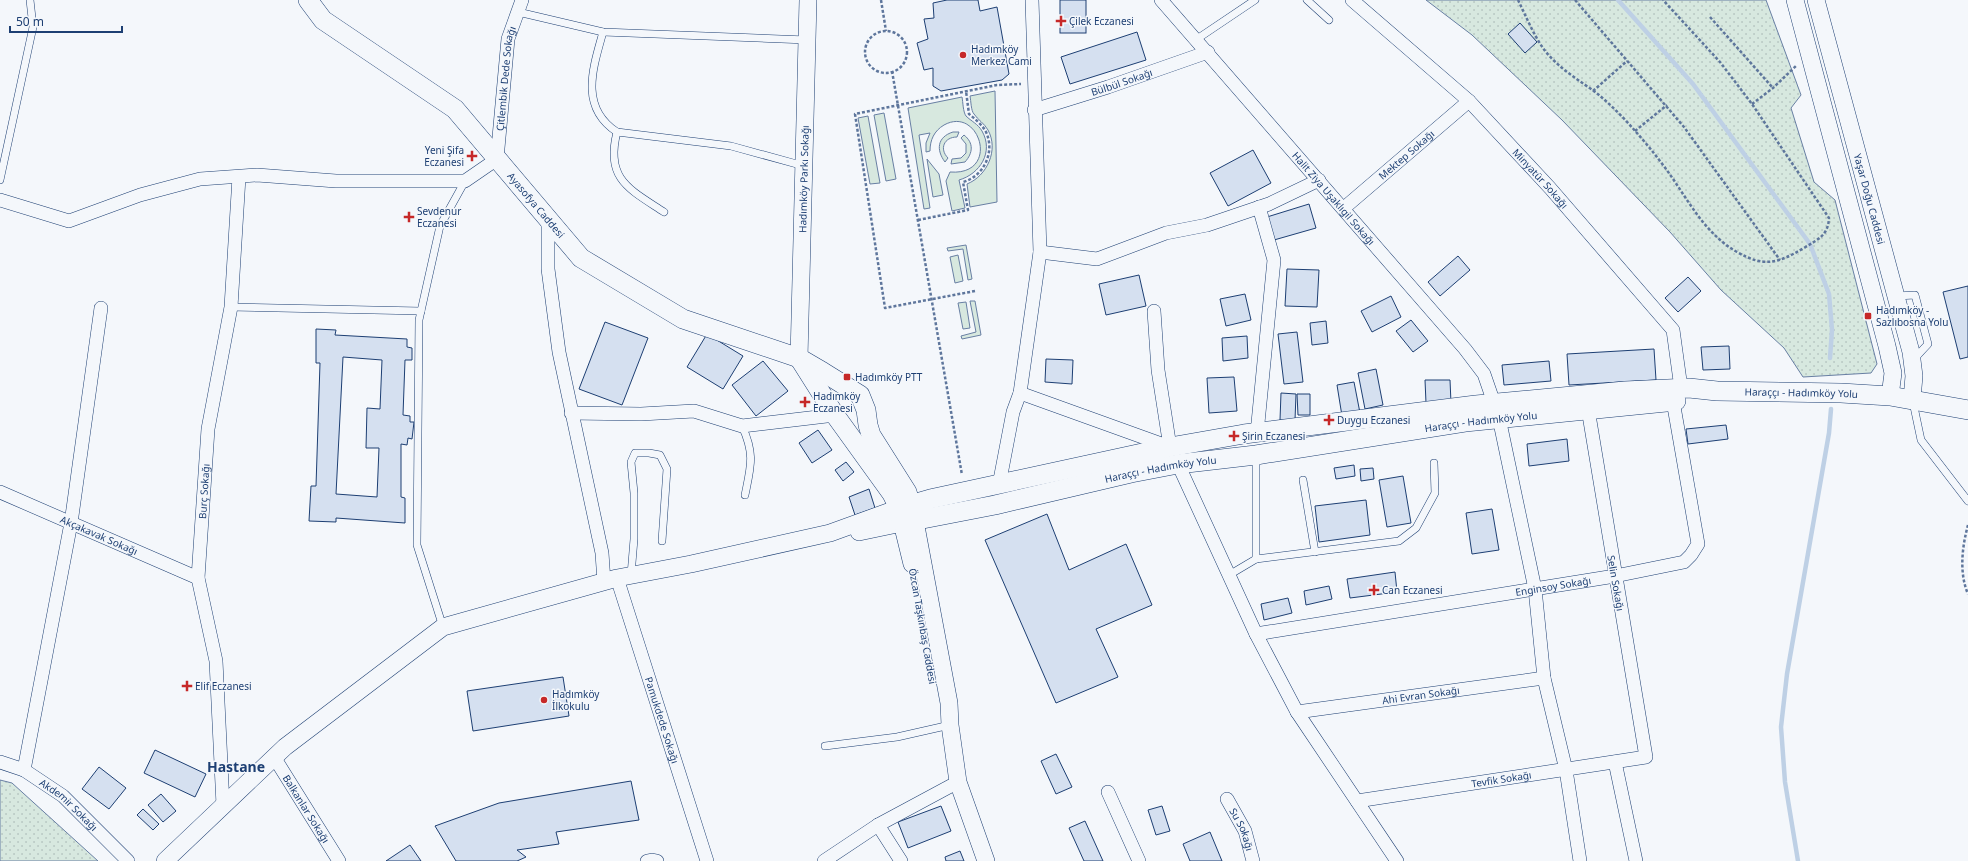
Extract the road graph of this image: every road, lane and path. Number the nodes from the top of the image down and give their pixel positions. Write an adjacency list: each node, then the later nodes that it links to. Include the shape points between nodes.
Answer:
1 (30, 0): 40 (lane, via 33,27)
2 (308, 0): 37 (main road, Ayasofya Caddesi, via 323,20 455,109)
3 (808, 0): 21 (street, Hadımköy Parkı Sokağı)
4 (881, 0): 18 (path)
5 (1032, 0): 26 (street)
6 (1161, 0): 20 (street, Halit Ziya Uşaklıgil Sokağı)
7 (1255, 0): 20 (lane)
8 (1307, 0): 17 (lane)
9 (1352, 0): 30 (street, Minyatür Sokağı)
10 (1518, 0): 28 (path, via 1544,49 1564,69)
11 (1574, 0): 24 (path)
12 (1663, 0): 31 (path, via 1720,62)
13 (1795, 0): 23 (street, Yaşar Doğu Caddesi)
14 (1816, 0): 61 (street, Yaşar Doğu Caddesi, via 1912,361)
15 (520, 6): 19 (lane); 37 (street, Çitlembik Dede Sokağı, via 508,39)
16 (1710, 17): 27 (path)
17 (1329, 20)
18 (886, 31): 25 (path, via 899,36 906,47 905,60); 25 (path, via 874,35 869,40 866,54 867,60 876,70)
19 (603, 32): 21 (lane); 36 (lane, via 593,70 593,105 605,124)
20 (1197, 39): 22 (street, Halit Ziya Uşaklıgil Sokağı)
21 (807, 40): 38 (street, Hadımköy Parkı Sokağı)
22 (1208, 52): 34 (street, Bülbül Sokağı); 41 (street, Halit Ziya Uşaklıgil Sokağı)
23 (1808, 54): 27 (path); 60 (street, Yaşar Doğu Caddesi, via 1887,346 1893,373)
24 (1627, 61): 28 (path); 33 (path)
25 (892, 71): 32 (path)
26 (1034, 84): 29 (path, via 997,85); 34 (street)
27 (1773, 88): 31 (path)
28 (1593, 91): 35 (path)
29 (966, 92): 32 (path); 48 (path, via 969,114 980,123 987,136 989,152 975,177 963,182 968,210)
30 (1469, 101): 45 (street, Mektep Sokağı); 59 (street, Minyatür Sokağı, via 1550,188 1673,330)
31 (1752, 104): 50 (path, via 1830,218 1824,235)
32 (898, 105): 48 (path); 52 (path, via 855,114 885,308)
33 (1667, 105): 35 (path); 50 (path)
34 (1034, 110): 49 (street)
35 (1635, 131): 50 (path, via 1663,165 1698,217 1717,238 1737,252 1758,261 1772,263)
36 (617, 132): 38 (lane, via 731,146); 46 (lane, via 612,150 616,171 630,189)
37 (497, 159): 42 (street); 47 (main road, Ayasofya Caddesi)
38 (804, 166): 57 (street, Hadımköy Parkı Sokağı)
39 (238, 177): 42 (street, via 257,175 336,182); 43 (street, via 200,179 140,195 68,221); 53 (street, Burç Sokağı)
40 (0, 180)
41 (1319, 180): 44 (street); 45 (street, Halit Ziya Uşaklıgil Sokağı)
42 (465, 181): 55 (lane, via 440,226)
43 (0, 200)
44 (1260, 207): 49 (street, via 1207,225 1166,233 1097,259); 68 (street, via 1274,260)
45 (1344, 208): 63 (street, Halit Ziya Uşaklıgil Sokağı, via 1484,374)
46 (664, 212)
47 (548, 220): 57 (main road, Ayasofya Caddesi, via 581,258 683,319); 65 (street, Pamukdede Sokağı, via 548,269 559,352)
48 (918, 220): 52 (path)
49 (1040, 252): 58 (street)
50 (1780, 260)
51 (975, 291): 52 (path)
52 (932, 299): 73 (path)
53 (231, 307): 55 (lane); 87 (street, Burç Sokağı, via 208,429)
54 (101, 308): 80 (street)
55 (421, 311): 91 (lane, via 417,545)
56 (1154, 311): 69 (street, via 1158,370)
57 (799, 358): 66 (main road); 79 (main road, Ayasofya Caddesi, via 860,395 871,435 907,492)
58 (1020, 393): 69 (street); 75 (street, via 1013,412)
59 (1677, 394): 60 (main road, Haraççı - Hadımköy Yolu, via 1700,398 1717,390 1841,392); 62 (main road, Haraççı - Hadımköy Yolu); 63 (main road, via 1625,391); 86 (street, Enginsoy Sokağı, via 1698,544 1692,555 1684,562)
60 (1890, 396): 61 (main road, Haraççı - Hadımköy Yolu)
61 (1912, 400): 64 (main road, Haraççı - Hadımköy Yolu); 78 (lane, via 1921,440)
62 (1588, 409): 63 (main road, Haraççı - Hadımköy Yolu); 86 (street, Selin Sokağı)
63 (1497, 410): 68 (main road); 70 (main road, Haraççı - Hadımköy Yolu, via 1465,422); 89 (street, Halit Ziya Uşaklıgil Sokağı)
64 (1968, 410)
65 (571, 413): 67 (street, via 641,414 694,411); 88 (street, Pamukdede Sokağı, via 602,553)
66 (835, 414): 67 (street); 79 (main road)
67 (742, 426): 77 (lane, via 749,441 752,462)
68 (1257, 433): 69 (main road)
69 (1170, 447): 72 (main road); 75 (main road)
70 (1256, 455): 72 (main road, Haraççı - Hadımköy Yolu); 84 (lane)
71 (1434, 463): 83 (lane, via 1434,493 1416,528 1411,532 1399,541)
72 (1178, 464): 79 (main road, Haraççı - Hadımköy Yolu, via 1002,503); 85 (street)
73 (963, 480)
74 (1304, 480): 83 (lane)
75 (999, 485): 79 (main road)
76 (0, 492): 80 (street, Akçakavak Sokağı)
77 (745, 495)
78 (1968, 501)
79 (907, 514): 88 (street); 95 (street, Özcan Taşkınbaş Caddesi, via 949,703)
80 (71, 523): 87 (street, Akçakavak Sokağı); 101 (street)
81 (1968, 525): 90 (path, via 1963,544 1963,582)
82 (662, 541): 88 (lane, via 667,469 660,455 636,452 631,462 634,539)
83 (1316, 552): 84 (lane)
84 (1256, 559): 85 (lane)
85 (1229, 575): 92 (street)
86 (1615, 576): 89 (street, Enginsoy Sokağı); 98 (street, Selin Sokağı)
87 (198, 578): 107 (street, Burç Sokağı, via 216,662)
88 (618, 579): 91 (street); 114 (street, Pamukdede Sokağı)
89 (1535, 589): 92 (street, Enginsoy Sokağı); 93 (street, Halit Ziya Uşaklıgil Sokağı)
90 (1968, 594)
91 (443, 627): 97 (street)
92 (1256, 634): 94 (street)
93 (1544, 678): 94 (street, Ahi Evran Sokağı); 102 (street, Halit Ziya Uşaklıgil Sokağı)
94 (1297, 712): 106 (street)
95 (950, 725): 96 (lane, via 898,737); 103 (street, Özcan Taşkınbaş Caddesi)
96 (825, 746)
97 (274, 757): 107 (street); 111 (street, Balkanlar Sokağı)
98 (1646, 757): 100 (street, Tevfik Sokağı)
99 (0, 762): 101 (street, Akdemir Sokağı)
100 (1615, 762): 102 (street, Tevfik Sokağı); 122 (street)
101 (24, 770): 109 (street, Akdemir Sokağı, via 63,796)
102 (1566, 770): 106 (street, Tevfik Sokağı); 121 (street, Halit Ziya Uşaklıgil Sokağı)
103 (958, 782): 108 (street); 117 (street, Özcan Taşkınbaş Caddesi)
104 (1108, 792): 118 (street)
105 (1227, 799): 119 (street, Su Sokağı, via 1245,831)
106 (1357, 801): 120 (street)
107 (223, 805): 110 (street)
108 (878, 825): 115 (street); 116 (street)
109 (128, 861)
110 (165, 861)
111 (338, 861)
112 (647, 861): 113 (street)
113 (657, 861)
114 (707, 861)
115 (824, 861)
116 (901, 861)
117 (986, 861)
118 (1138, 861)
119 (1253, 861)
120 (1397, 861)
121 (1580, 861)
122 (1636, 861)

